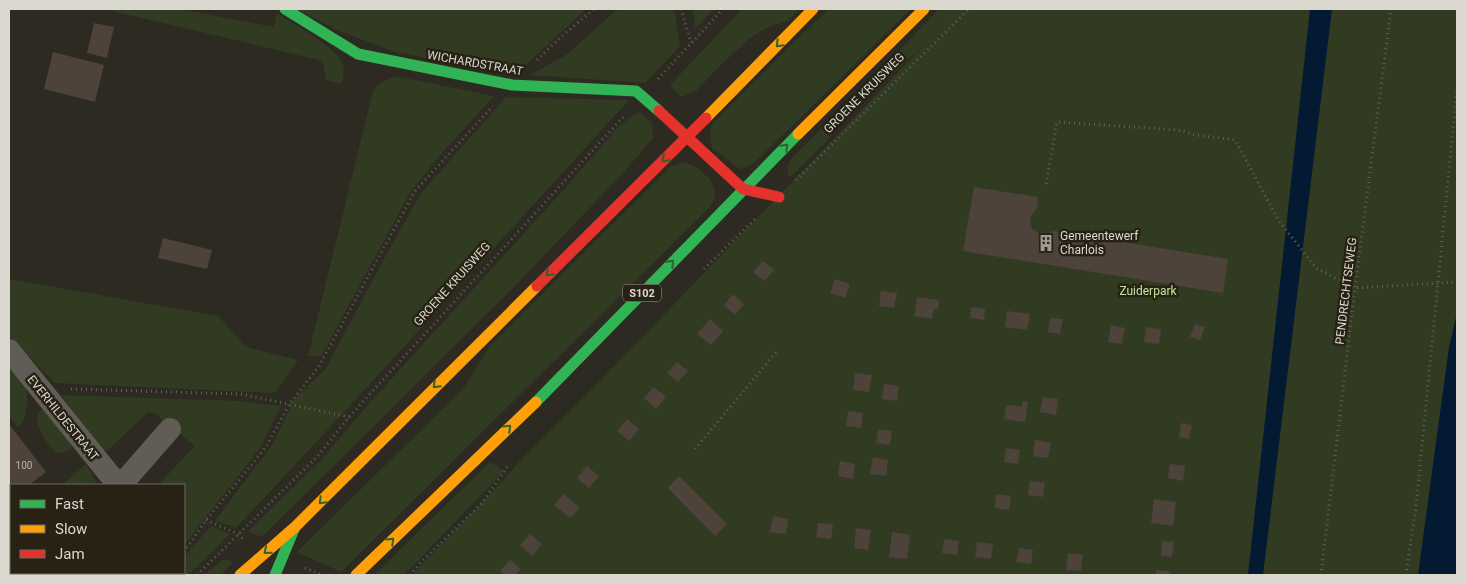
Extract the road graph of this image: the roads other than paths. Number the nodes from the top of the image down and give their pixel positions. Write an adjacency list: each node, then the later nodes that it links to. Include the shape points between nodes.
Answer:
1 (285, 9): 4 (main road, WICHARDSTRAAT, via 358,54 512,85 636,91)
2 (813, 9): 4 (main road, one-way to 4)
3 (924, 9): 5 (main road, GROENE KRUISWEG / S102, one-way to 3)
4 (687, 138): 5 (main road); 11 (main road, one-way to 11)
5 (743, 189): 6 (main road); 14 (main road, GROENE KRUISWEG / S102, one-way to 5, via 540,398)
6 (779, 197)
7 (9, 350): 9 (street, EVERHILDESTRAAT)
8 (170, 429): 10 (street)
9 (118, 484)
10 (120, 484)
11 (295, 527): 12 (main road, one-way to 12); 13 (main road)
12 (240, 575)
13 (275, 575)
14 (356, 575)

